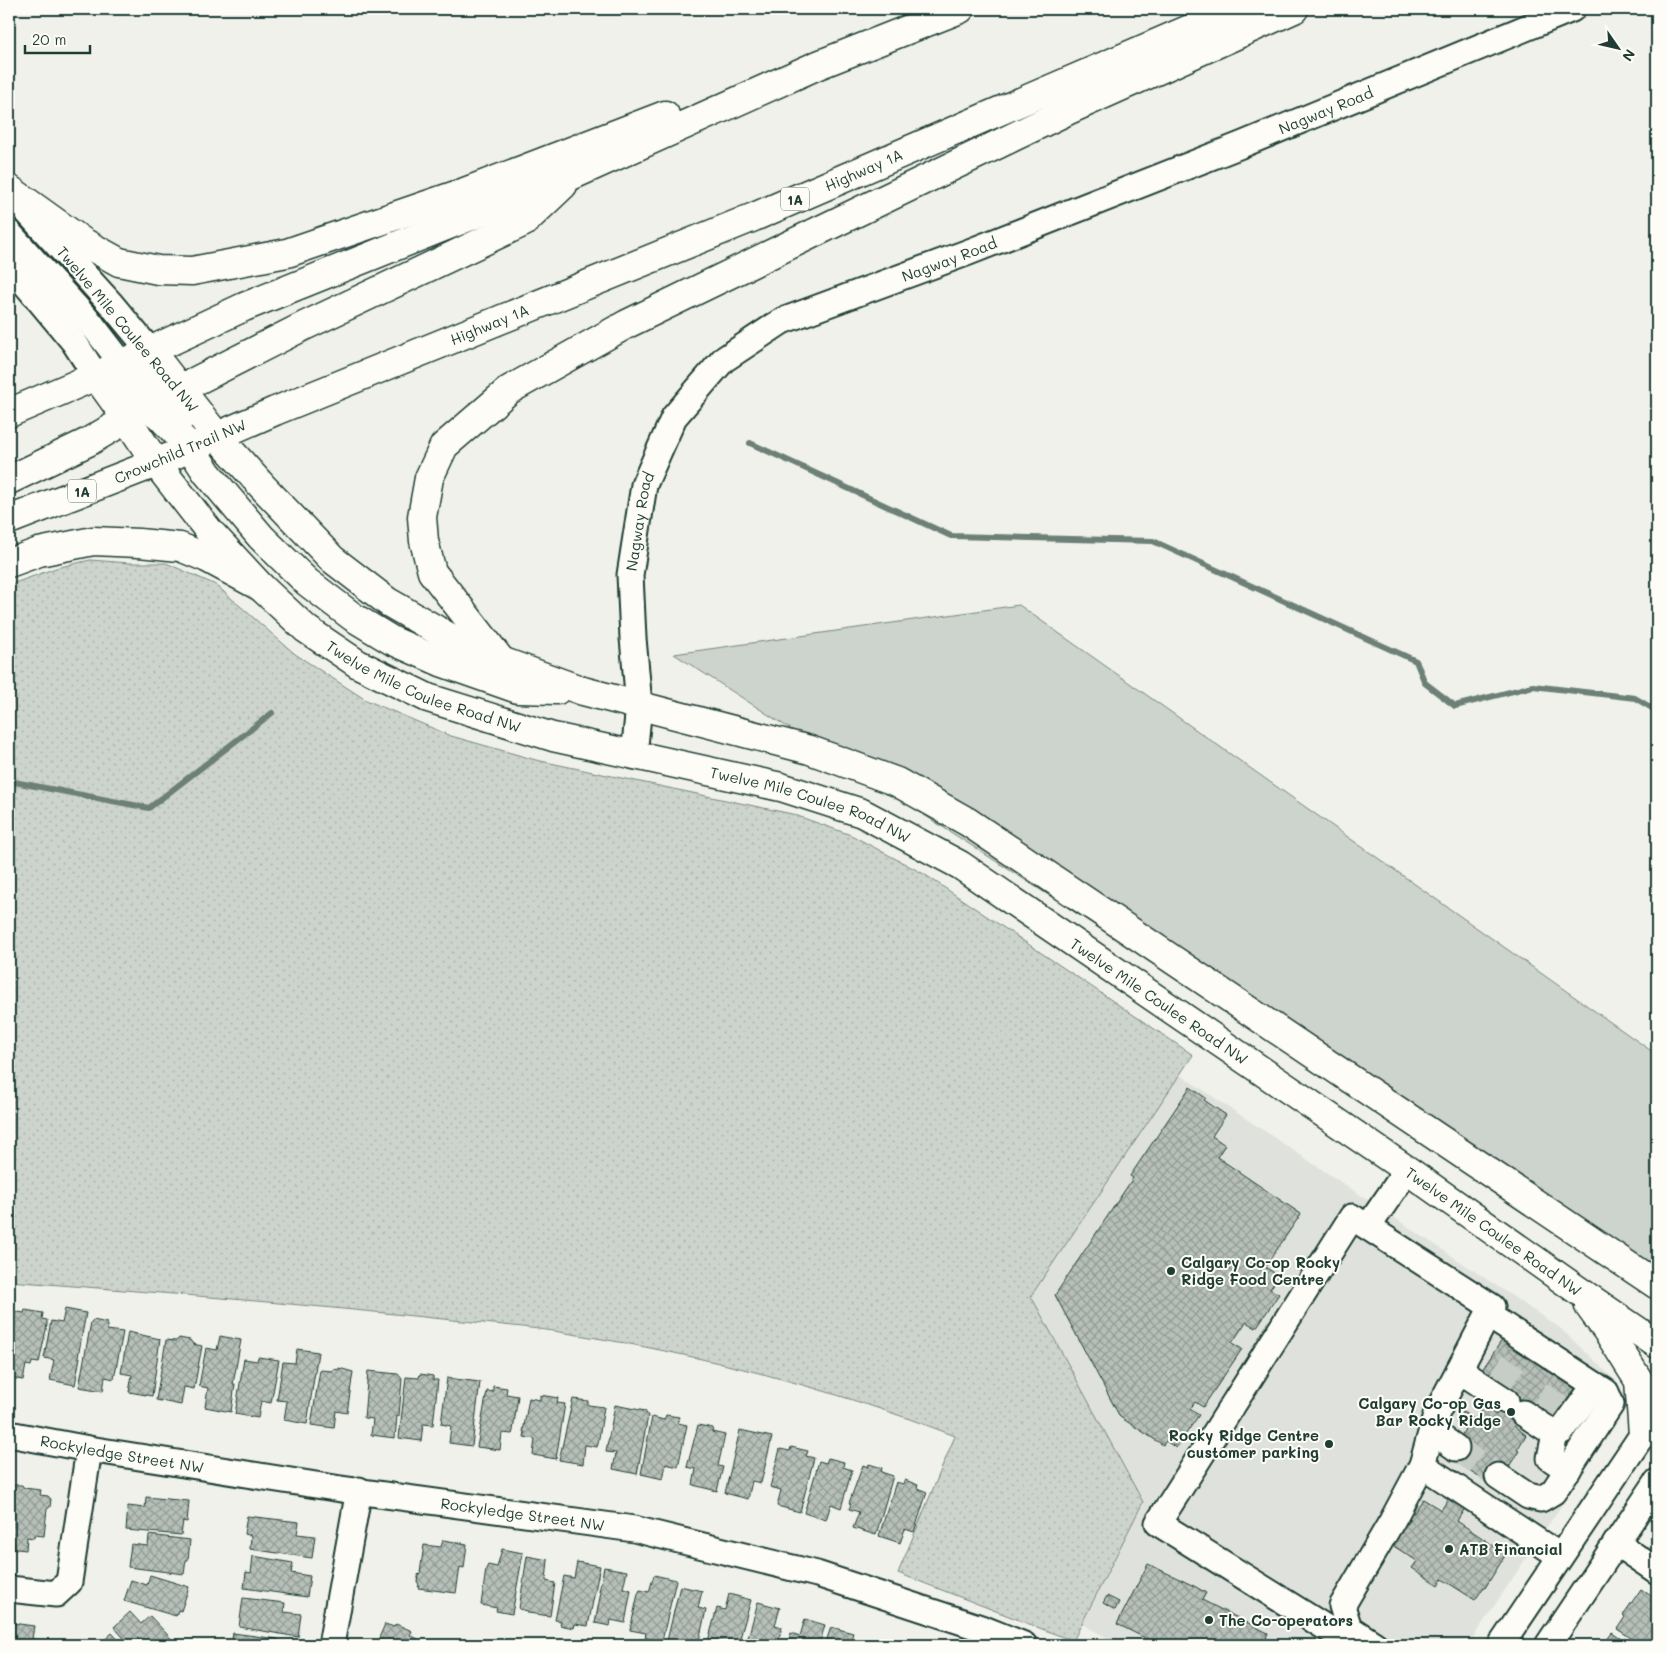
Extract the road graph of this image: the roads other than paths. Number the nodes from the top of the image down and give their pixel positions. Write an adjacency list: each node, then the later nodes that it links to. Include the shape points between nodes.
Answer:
1 (960, 9): 5 (main road)
2 (1236, 9): 13 (main road, Highway 1A / 1A, via 754,217)
3 (1294, 9): 24 (main road, via 1071,109 626,324 509,390 444,446 429,478 422,517 432,572)
4 (1572, 9): 26 (street, Nagway Road, via 1241,145 782,321 723,360 674,417 644,485 630,575)
5 (776, 84): 6 (main road); 7 (main road, via 732,90 462,192 287,253 200,270 158,270 119,262 83,242)
6 (573, 175): 10 (main road, via 244,307); 15 (main road, via 524,222 304,326)
7 (9, 190): 10 (street, Twelve Mile Coulee Road NW)
8 (9, 234): 11 (street, via 93,326)
9 (9, 264): 12 (street, Twelve Mile Coulee Road NW, via 74,342)
10 (151, 352): 11 (main road); 14 (main road, via 150,367); 15 (main road, Twelve Mile Coulee Road NW)
11 (123, 365): 12 (main road); 14 (street)
12 (96, 376): 14 (main road, Twelve Mile Coulee Road NW); 16 (main road)
13 (350, 382): 17 (main road, Crowchild Trail NW / 1A)
14 (137, 401): 15 (main road); 19 (main road, Twelve Mile Coulee Road NW); 20 (main road, via 88,442)
15 (169, 403): 17 (main road, Twelve Mile Coulee Road NW); 18 (main road); 19 (main road, via 156,435)
16 (9, 414)
17 (216, 435): 18 (main road, Crowchild Trail NW / 1A); 24 (main road, Twelve Mile Coulee Road NW, via 332,559 388,602 447,636)
18 (190, 447): 19 (main road, Crowchild Trail NW / 1A); 25 (main road, via 207,473 261,537 307,582 352,617 391,640 441,662 518,688)
19 (156, 462): 21 (main road, Crowchild Trail NW / 1A); 23 (main road, Twelve Mile Coulee Road NW, via 209,531)
20 (9, 480)
21 (9, 520)
22 (9, 563): 23 (main road, via 40,552 93,541 139,542 180,547 208,558)
23 (261, 587): 27 (main road, Twelve Mile Coulee Road NW, via 306,628 358,664 428,698 553,737)
24 (501, 661): 25 (main road, Twelve Mile Coulee Road NW)
25 (583, 691): 26 (main road, Twelve Mile Coulee Road NW)
26 (639, 705): 27 (street, Nagway Road); 30 (main road, Twelve Mile Coulee Road NW, via 810,750 897,782 953,813)
27 (634, 756): 28 (main road, Twelve Mile Coulee Road NW, via 781,787 862,813 960,865)
28 (1407, 1170): 29 (street); 31 (main road, Twelve Mile Coulee Road NW)
29 (1368, 1227): 32 (street, via 1492,1307); 51 (street, via 1352,1217 1158,1523 1328,1630)
30 (1657, 1285)
31 (1576, 1289): 33 (main road, Twelve Mile Coulee Road NW); 37 (main road, via 1639,1382)
32 (1488, 1314): 34 (street); 35 (street, via 1524,1346 1567,1375)
33 (1657, 1344)
34 (1459, 1370): 36 (street); 38 (street, via 1437,1412)
35 (1595, 1385): 36 (street, via 1562,1432); 43 (street, via 1606,1392 1611,1404)
36 (1522, 1408): 43 (street, via 1550,1458)
37 (1650, 1424): 48 (street)
38 (1432, 1431): 40 (street); 42 (street)
39 (9, 1434): 41 (street, Rockyledge Street NW)
40 (1456, 1448)
41 (89, 1449): 46 (street, Rockyledge Street NW); 50 (street, via 69,1582 56,1594)
42 (1422, 1465): 48 (street); 51 (street, via 1342,1606)
43 (1568, 1470): 44 (street, via 1554,1492 1541,1498 1528,1496)
44 (1498, 1476)
45 (1657, 1482): 47 (street)
46 (359, 1490): 52 (street); 53 (street, Rockyledge Street NW, via 634,1528 817,1574)
47 (1616, 1544): 49 (street); 56 (street)
48 (1560, 1556): 55 (street)
49 (1657, 1571)
50 (9, 1589)
51 (1349, 1628): 54 (street)
52 (331, 1645)
53 (1024, 1645)
54 (1375, 1645)
55 (1501, 1645)
56 (1548, 1645)

